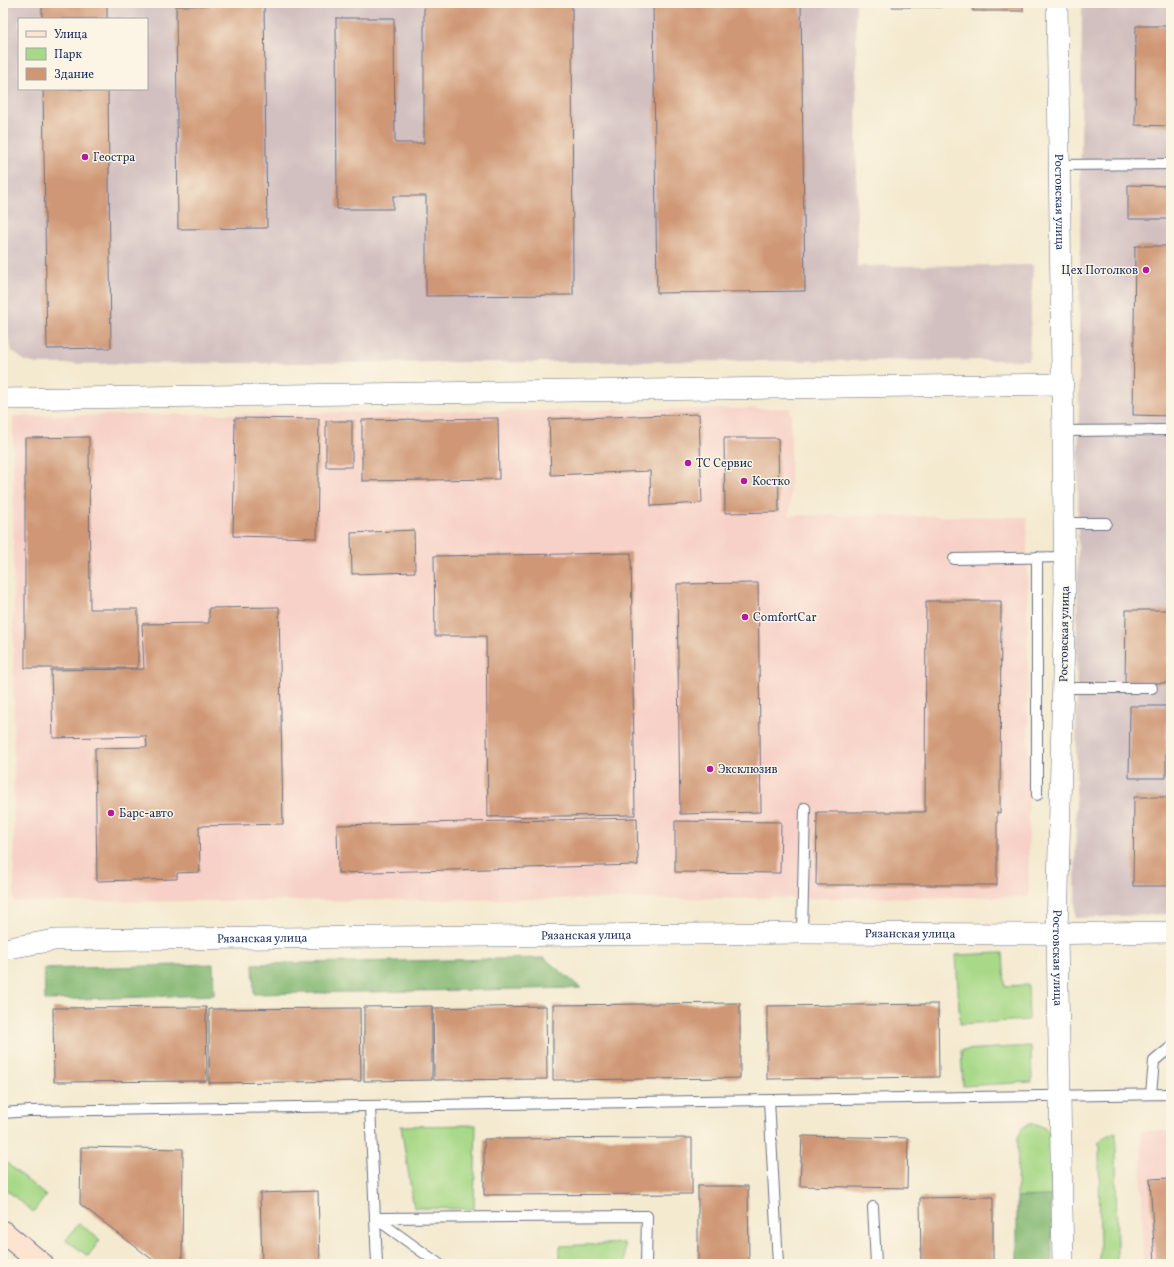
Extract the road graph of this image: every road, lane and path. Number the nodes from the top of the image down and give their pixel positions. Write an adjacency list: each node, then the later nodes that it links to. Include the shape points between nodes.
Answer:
1 (1057, 3): 3 (street, Ростовская улица)
2 (1171, 164): 3 (lane)
3 (1060, 166): 4 (street, Ростовская улица)
4 (1063, 384): 5 (street); 7 (street, Ростовская улица)
5 (3, 399)
6 (1171, 430): 7 (lane)
7 (1064, 431): 8 (street, Ростовская улица)
8 (1065, 522): 9 (lane); 11 (street, Ростовская улица)
9 (1106, 523)
10 (1037, 557): 11 (lane); 12 (lane); 15 (lane)
11 (1065, 557): 13 (street, Ростовская улица)
12 (954, 559)
13 (1063, 688): 14 (lane); 19 (street, Ростовская улица)
14 (1152, 688)
15 (1036, 794)
16 (805, 808): 18 (lane)
17 (1171, 932): 19 (street, Рязанская улица)
18 (802, 933): 19 (street, Рязанская улица); 20 (street, Рязанская улица, via 55,940)
19 (1057, 933): 24 (street, Ростовская улица)
20 (3, 949)
21 (1171, 1047): 22 (lane, via 1154,1061)
22 (1151, 1094): 23 (lane); 24 (lane)
23 (1171, 1094)
24 (1060, 1096): 25 (lane); 37 (street, Ростовская улица)
25 (769, 1100): 26 (lane); 35 (lane)
26 (370, 1106): 27 (lane); 29 (lane)
27 (3, 1112)
28 (874, 1207): 36 (lane)
29 (375, 1218): 32 (lane); 33 (lane); 34 (lane, via 647,1216)
30 (3, 1232): 31 (street)
31 (42, 1264)
32 (377, 1264)
33 (439, 1264)
34 (646, 1264)
35 (778, 1264)
36 (876, 1264)
37 (1063, 1264)

